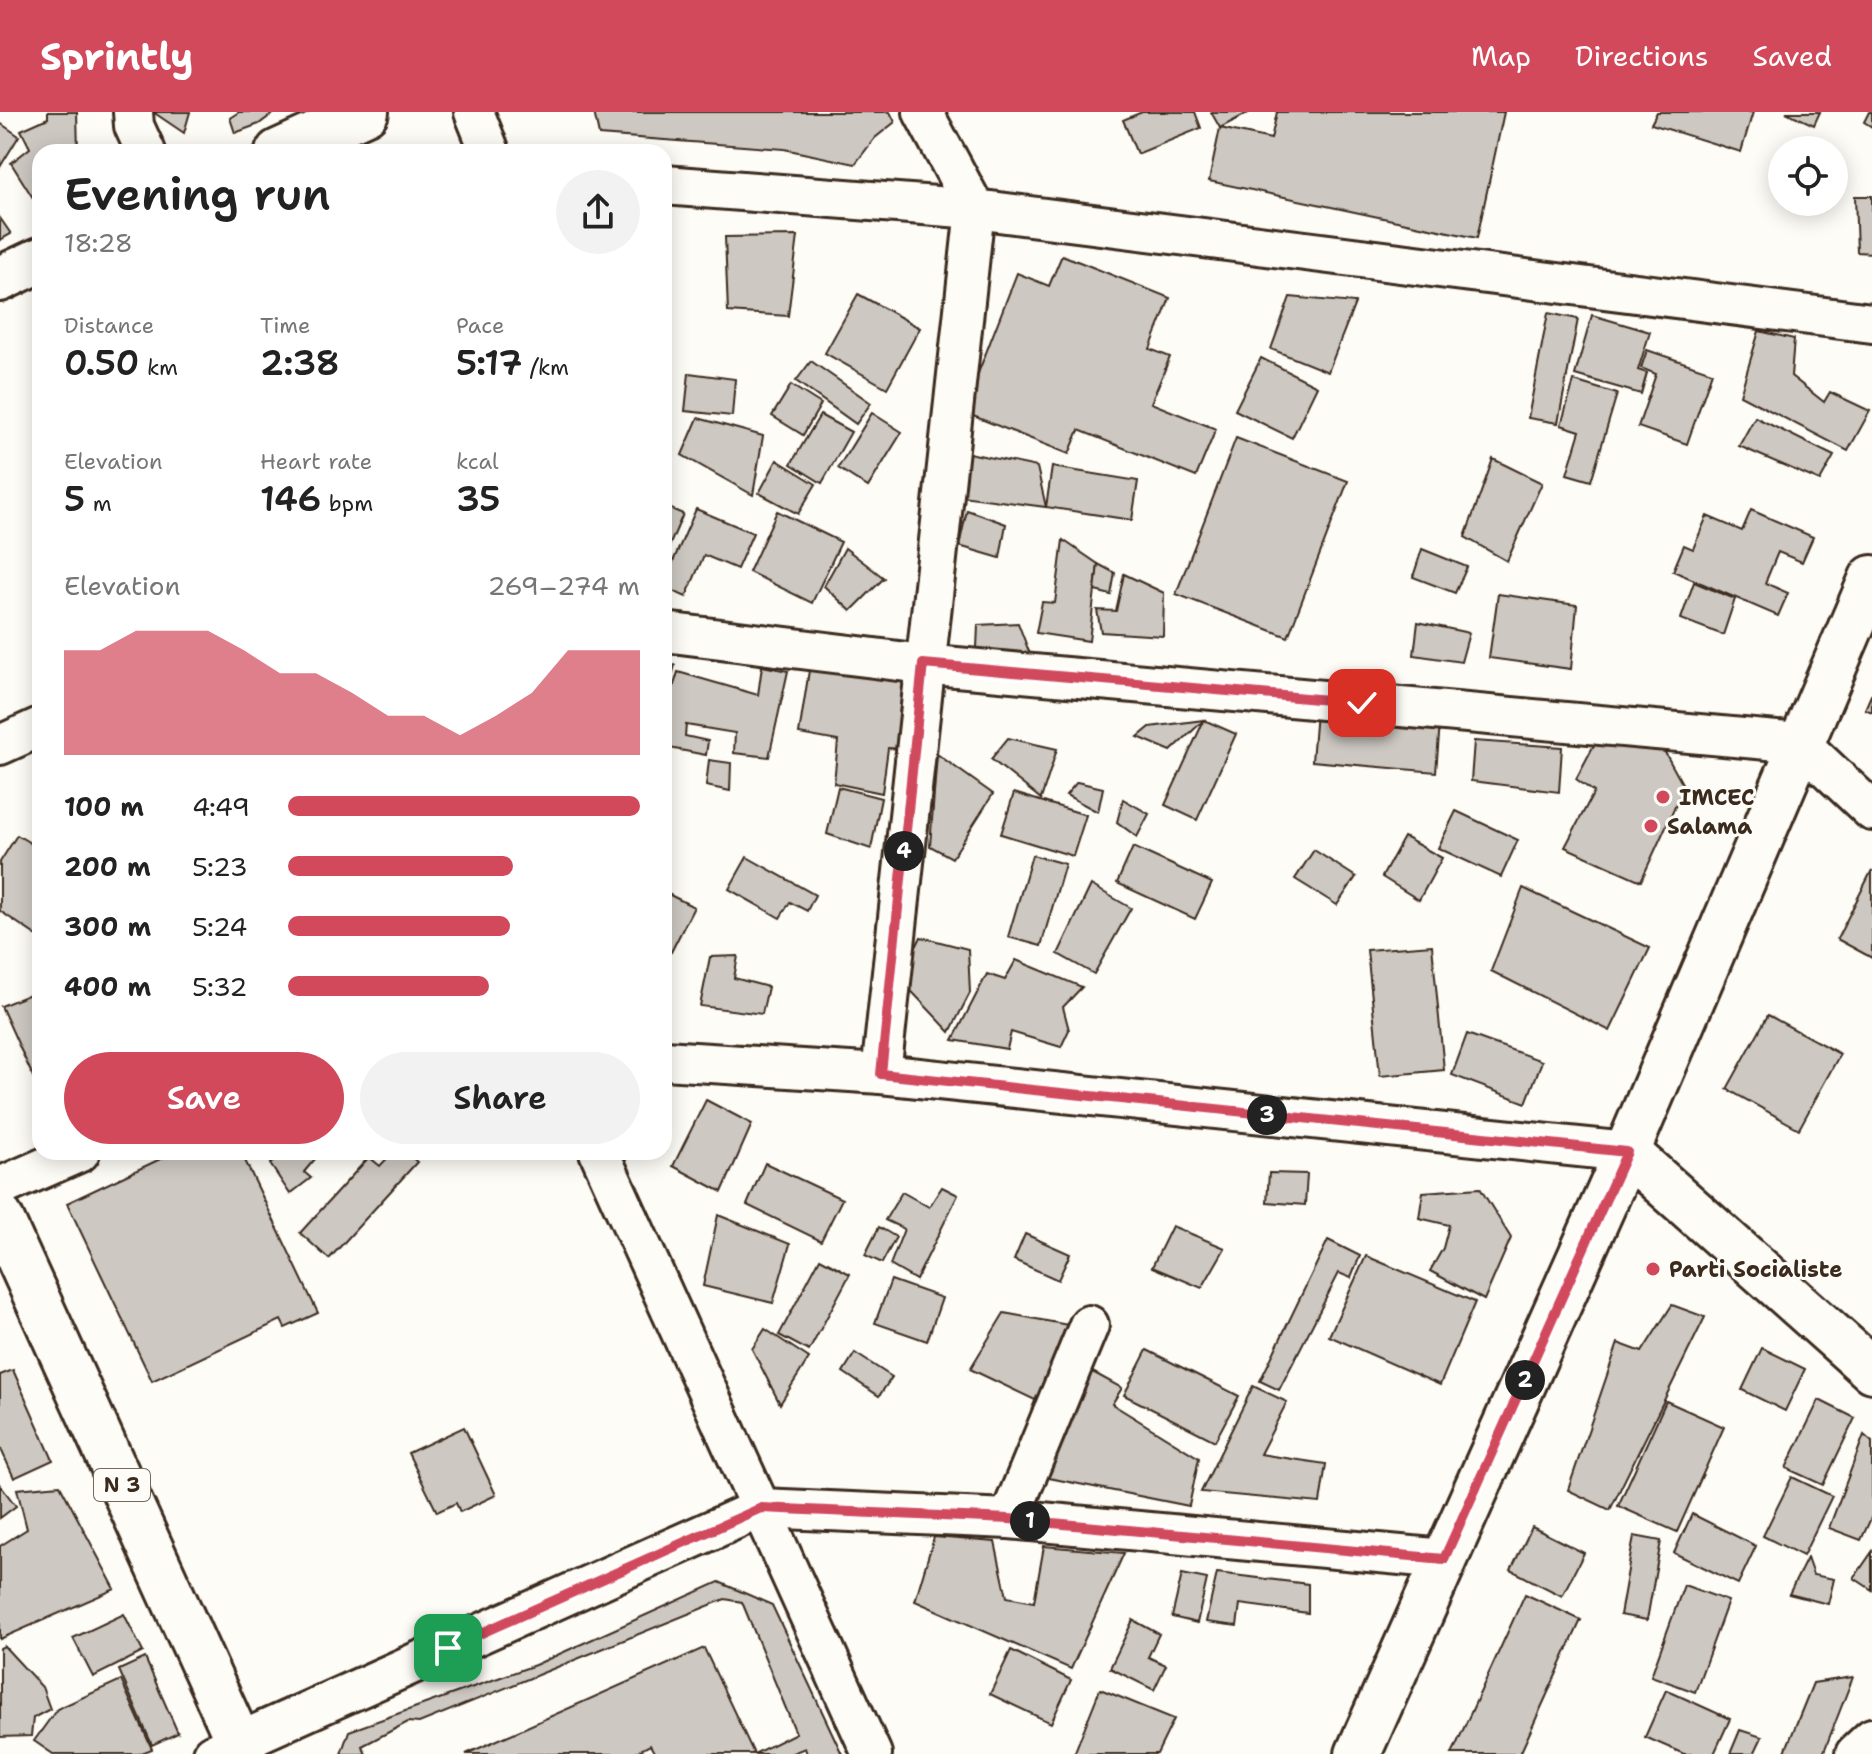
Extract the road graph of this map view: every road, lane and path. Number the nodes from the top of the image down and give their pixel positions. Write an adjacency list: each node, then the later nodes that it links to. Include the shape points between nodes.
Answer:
1 (133, 112): 5 (street)
2 (366, 112): 6 (main road)
3 (474, 112): 7 (street)
4 (923, 112): 9 (street)
5 (142, 144)
6 (296, 144)
7 (487, 144)
8 (672, 186): 9 (street)
9 (975, 209): 12 (street); 15 (street)
10 (32, 264): 11 (main road)
11 (0, 279)
12 (1872, 323)
13 (1872, 578): 17 (main road)
14 (672, 633): 15 (street)
15 (923, 664): 17 (street); 21 (street)
16 (32, 731): 18 (street)
17 (1800, 743): 19 (street); 22 (main road)
18 (0, 745)
19 (1872, 811)
20 (672, 1061): 21 (street)
21 (881, 1074): 22 (street)
22 (1627, 1152): 28 (main road); 31 (main road)
23 (62, 1160): 25 (street)
24 (603, 1160): 29 (street)
25 (0, 1187)
26 (0, 1217): 33 (main road, N 3)
27 (1089, 1325): 30 (street)
28 (1872, 1370)
29 (761, 1508): 30 (street); 33 (street); 34 (street)
30 (1009, 1519): 31 (street)
31 (1444, 1559): 35 (main road)
32 (1872, 1738): 36 (street)
33 (232, 1750)
34 (872, 1754)
35 (1358, 1754)
36 (1855, 1754)

